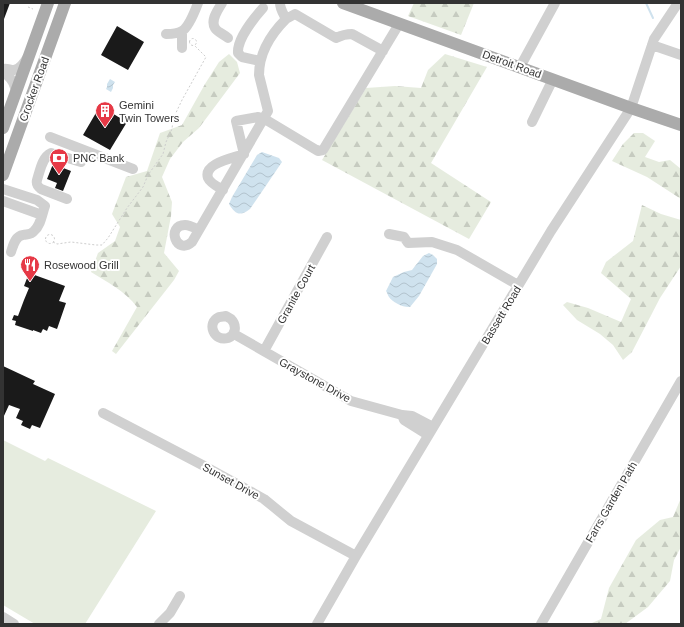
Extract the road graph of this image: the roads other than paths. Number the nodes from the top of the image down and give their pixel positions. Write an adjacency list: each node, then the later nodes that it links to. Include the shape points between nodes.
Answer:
1 (48, 3): 19 (main road, Crocker Road)
2 (65, 3): 37 (main road, Crocker Road)
3 (198, 3): 12 (street)
4 (222, 3): 14 (street, via 214,18 214,24 215,28)
5 (280, 3): 10 (street)
6 (343, 3): 11 (main road, Detroit Road)
7 (555, 3): 21 (street)
8 (679, 4): 15 (street, Bassett Road)
9 (263, 8): 20 (street, via 253,20 237,49 242,57)
10 (286, 19): 17 (street, via 295,14 336,38 352,34); 20 (street, via 267,43)
11 (399, 24): 17 (street); 21 (main road, Detroit Road)
12 (182, 31): 13 (street); 16 (street)
13 (166, 34)
14 (228, 38)
15 (652, 45): 18 (street); 27 (street, Bassett Road)
16 (182, 48)
17 (383, 51): 28 (street, via 323,150 318,151)
18 (681, 55)
19 (29, 57): 22 (street, via 14,70); 25 (main road, Crocker Road)
20 (260, 62): 28 (street, via 259,75 268,111)
21 (520, 67): 24 (main road, Detroit Road)
22 (3, 68)
23 (3, 72): 25 (street, via 12,80)
24 (553, 79): 27 (main road, Detroit Road); 29 (street)
25 (16, 92): 26 (main road, Crocker Road)
26 (11, 106): 31 (main road, Crocker Road); 34 (main road, via 14,119)
27 (631, 108): 30 (main road, Detroit Road); 47 (street, Bassett Road)
28 (264, 119): 33 (street); 33 (street, via 258,117 236,121)
29 (532, 122)
30 (681, 125)
31 (3, 128)
32 (50, 137): 36 (street)
33 (244, 154): 39 (street); 39 (street, via 217,163 208,172 211,182)
34 (3, 155)
35 (81, 162): 40 (street, via 55,153 47,155 44,160 37,186)
36 (133, 169)
37 (3, 175)
38 (3, 189): 42 (street, via 37,200)
39 (222, 190): 43 (street)
40 (67, 199)
41 (3, 201): 42 (street)
42 (44, 210): 46 (street, via 34,232 16,238)
43 (199, 230)
44 (389, 234): 47 (street, via 404,237 408,243 432,242 457,250)
45 (327, 237): 49 (street, Granite Court)
46 (11, 252)
47 (518, 285): 52 (street, Bassett Road)
48 (234, 334): 49 (street, Graystone Drive)
49 (264, 351): 52 (street, Graystone Drive, via 351,401 402,415 404,420)
50 (681, 381): 59 (street, Farrs Garden Path)
51 (103, 413): 53 (street, Sunset Drive, via 264,499 291,521)
52 (431, 431): 53 (street, Bassett Road)
53 (356, 556): 58 (street, Bassett Road)
54 (180, 596): 57 (street)
55 (3, 617): 56 (street)
56 (14, 624)
57 (160, 624)
58 (317, 624)
59 (541, 624)

